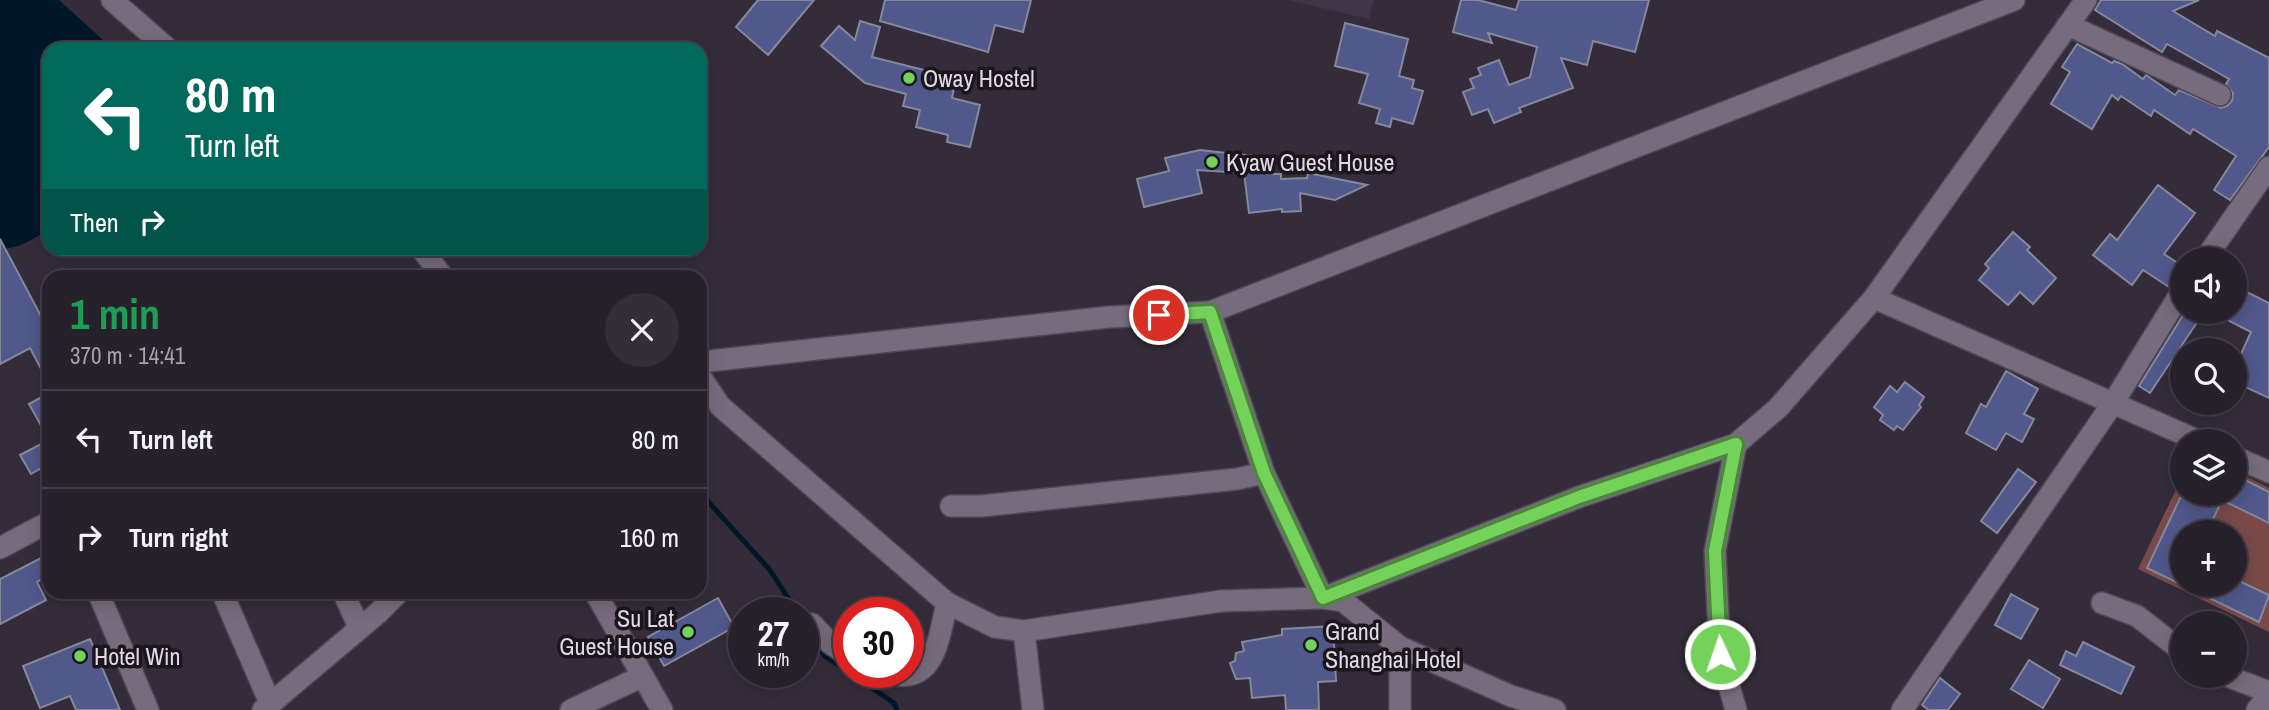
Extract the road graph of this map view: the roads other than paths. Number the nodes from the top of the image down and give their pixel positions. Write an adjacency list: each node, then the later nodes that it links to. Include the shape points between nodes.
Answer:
1 (112, 0): 5 (street)
2 (2014, 0): 11 (street)
3 (2086, 0): 4 (street)
4 (2068, 25): 6 (street); 9 (street)
5 (160, 42)
6 (2220, 95)
7 (2269, 167): 8 (street)
8 (2213, 247)
9 (1874, 298): 14 (street); 16 (street, via 1778,408)
10 (2170, 310): 14 (street)
11 (1210, 312): 12 (street, via 1109,317); 19 (street)
12 (707, 361)
13 (707, 386): 29 (street, via 720,406)
14 (2113, 403): 15 (street); 49 (street)
15 (2172, 429)
16 (1736, 444): 23 (street, via 1579,497); 48 (street, via 1715,551 1720,654)
17 (2247, 462): 18 (street)
18 (2269, 472)
19 (1264, 473): 20 (street); 23 (street)
20 (951, 506)
21 (42, 526): 22 (street)
22 (0, 548)
23 (1323, 598): 33 (street, via 1221,601); 36 (street, via 1343,601)
24 (101, 599): 43 (street)
25 (225, 599): 41 (street)
26 (345, 599): 31 (street)
27 (391, 599): 31 (street)
28 (599, 599): 38 (street)
29 (947, 603): 33 (street, via 995,627); 37 (street, via 933,657)
30 (2102, 603): 34 (street, via 2137,617)
31 (359, 627): 41 (street)
32 (819, 631): 35 (street)
33 (1024, 631): 45 (street)
34 (2170, 642)
35 (833, 645)
36 (1401, 646): 46 (street); 47 (street, via 1511,696)
37 (924, 668)
38 (643, 676): 42 (street); 44 (street)
39 (2247, 684): 40 (street)
40 (2269, 693): 50 (street)
41 (267, 706)
42 (573, 709)
43 (148, 710)
44 (662, 710)
45 (1033, 710)
46 (1400, 710)
47 (1555, 710)
48 (1736, 710)
49 (1902, 710)
50 (2257, 710)

